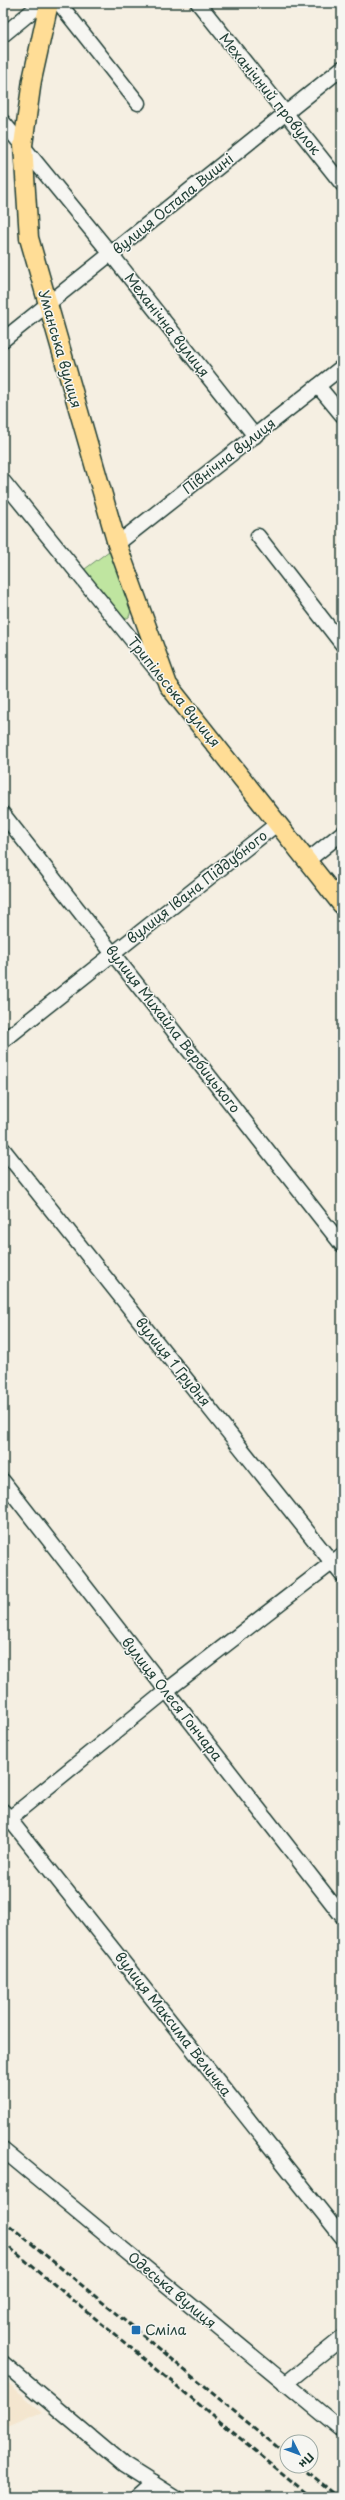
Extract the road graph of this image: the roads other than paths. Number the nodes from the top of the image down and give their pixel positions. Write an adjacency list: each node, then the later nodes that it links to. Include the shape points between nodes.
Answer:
1 (42, 3): 5 (street)
2 (49, 3): 10 (main road, Уманська вулиця, via 32,80)
3 (59, 3): 7 (street)
4 (198, 3): 8 (street, Механічний провулок)
5 (3, 35)
6 (342, 68): 8 (street, вулиця Остапа Вишні)
7 (138, 103)
8 (285, 115): 11 (street, Механічний провулок); 12 (street, вулиця Остапа Вишні)
9 (3, 122): 10 (street, Механічна вулиця)
10 (23, 145): 12 (street, Механічна вулиця); 13 (main road, Уманська вулиця, via 29,238)
11 (342, 184)
12 (111, 254): 13 (street, вулиця Остапа Вишні); 18 (street, Механічна вулиця)
13 (47, 305): 14 (street, вулиця Остапа Вишні); 21 (main road, Уманська вулиця)
14 (3, 340)
15 (342, 367): 16 (street, Північна вулиця)
16 (318, 386): 17 (street); 18 (street, Північна вулиця)
17 (342, 415)
18 (255, 436): 21 (street, Північна вулиця)
19 (3, 481): 23 (street, Трипільська вулиця)
20 (258, 536): 22 (street)
21 (117, 544): 23 (main road, Уманська вулиця)
22 (342, 644)
23 (168, 685): 25 (main road, Трипільська вулиця)
24 (3, 814): 29 (street, вулиця Михайла Вербицького)
25 (278, 823): 27 (main road, Трипільська вулиця); 29 (street, вулиця Івана Піддубного)
26 (342, 833): 27 (street)
27 (307, 861): 28 (main road, Трипільська вулиця)
28 (342, 905)
29 (114, 953): 30 (street, вулиця Івана Піддубного); 32 (street, вулиця Михайла Вербицького)
30 (3, 1041)
31 (3, 1149): 34 (street, вулиця 1 Грудня)
32 (342, 1245)
33 (3, 1481): 36 (street, вулиця Олеся Гончара)
34 (337, 1559): 35 (street, вулиця 1 Грудня); 36 (street)
35 (342, 1575)
36 (166, 1691): 37 (street); 38 (street, вулиця Олеся Гончара)
37 (6, 1814): 40 (street, вулиця Максима Величка)
38 (342, 1916)
39 (3, 2150): 43 (street, Одеська вулиця)
40 (342, 2238)
41 (342, 2338): 43 (street)
42 (3, 2363): 45 (street, via 124,2465)
43 (286, 2384): 44 (street, Одеська вулиця)
44 (342, 2430)
45 (153, 2483): 46 (street); 47 (street)
46 (137, 2497)
47 (175, 2497)

